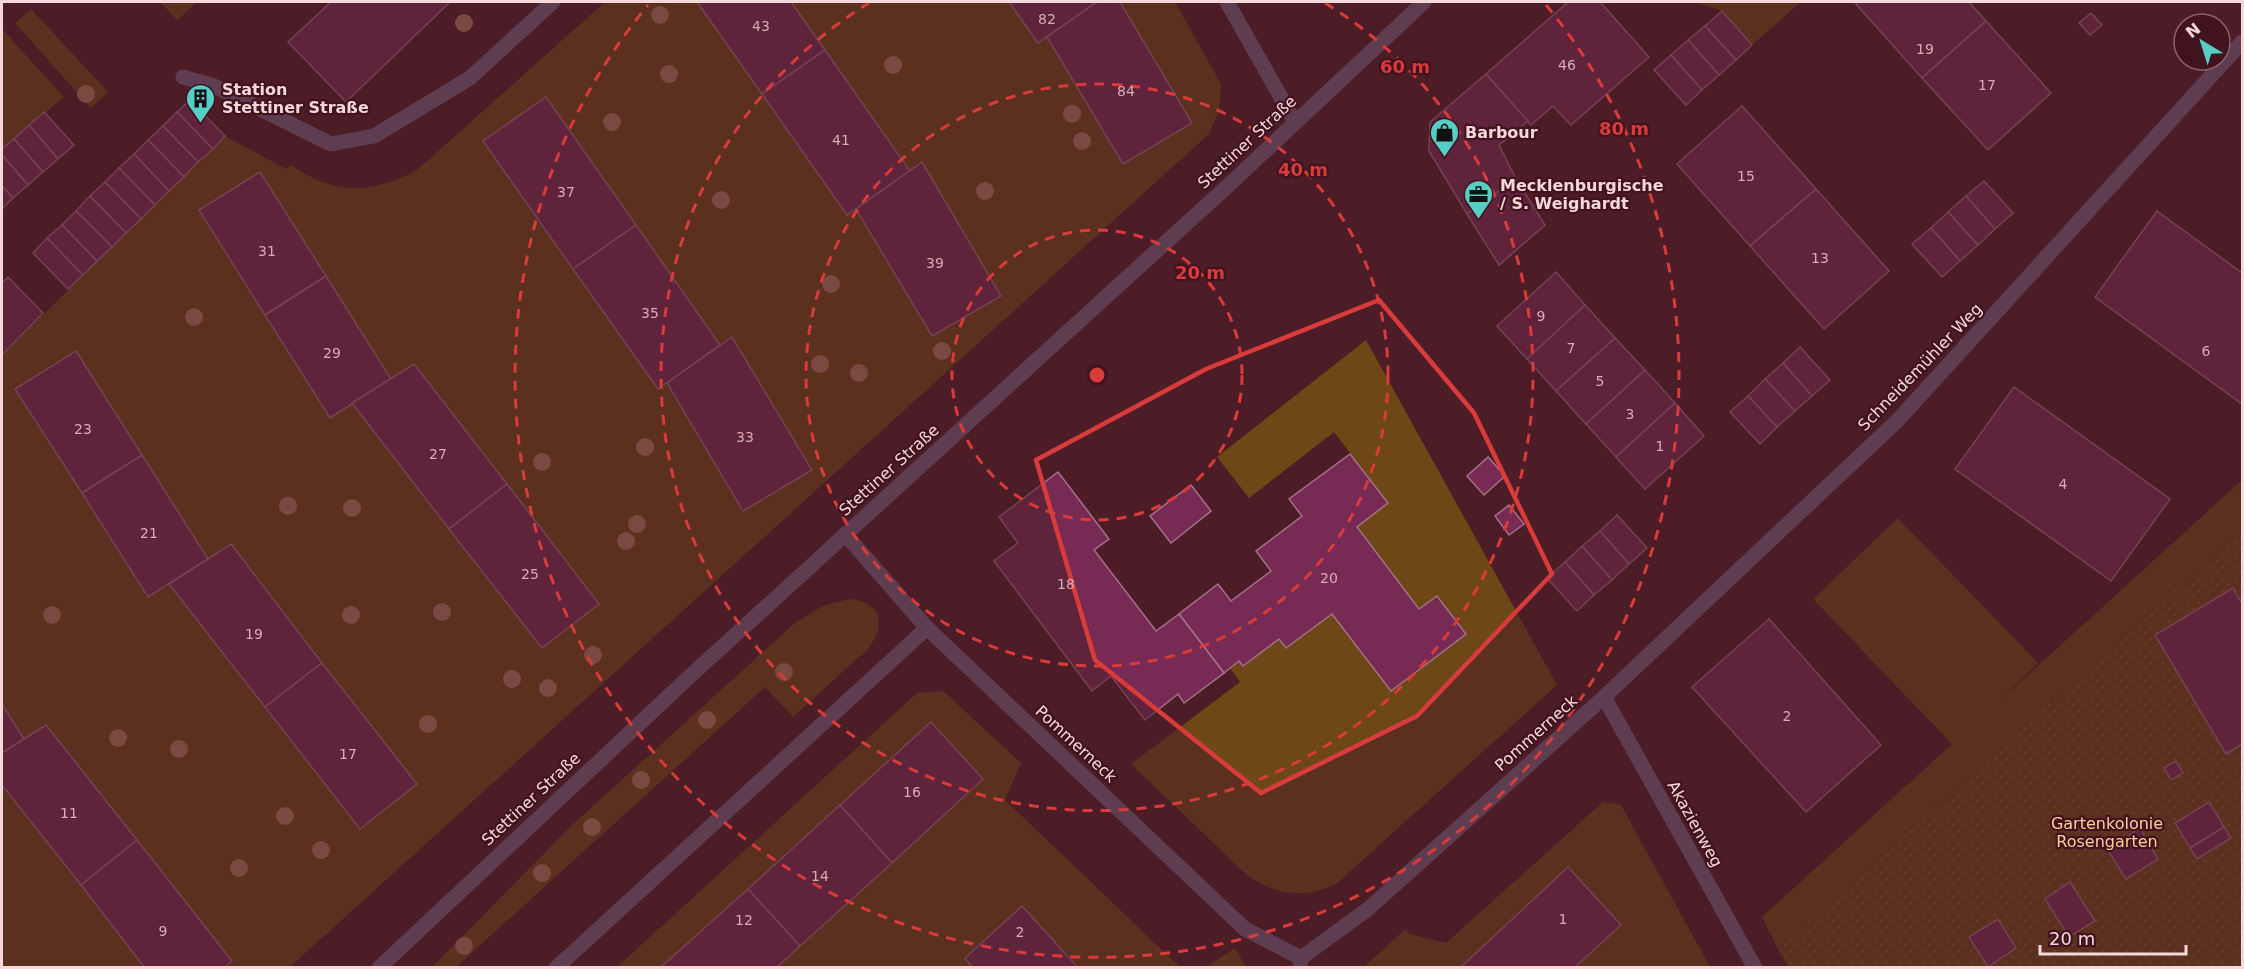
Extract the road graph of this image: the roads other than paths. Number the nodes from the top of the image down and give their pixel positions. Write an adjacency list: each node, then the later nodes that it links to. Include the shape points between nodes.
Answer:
1 (553, 2): 5 (street, via 470,78 374,136 331,144 214,86)
2 (1227, 2): 6 (street)
3 (1424, 2): 6 (street, Stettiner Straße)
4 (2242, 42): 9 (street, Schneidemühler Weg, via 1898,420)
5 (183, 77)
6 (1295, 122): 7 (street, Stettiner Straße)
7 (845, 534): 8 (street, Pommerneck); 11 (street, Stettiner Straße)
8 (927, 628): 10 (street, Pommerneck, via 1245,929); 12 (street)
9 (1604, 697): 10 (street, Pommerneck, via 1368,909); 13 (street, Akazienweg)
10 (1300, 963)
11 (379, 968)
12 (556, 968)
13 (1755, 968)

